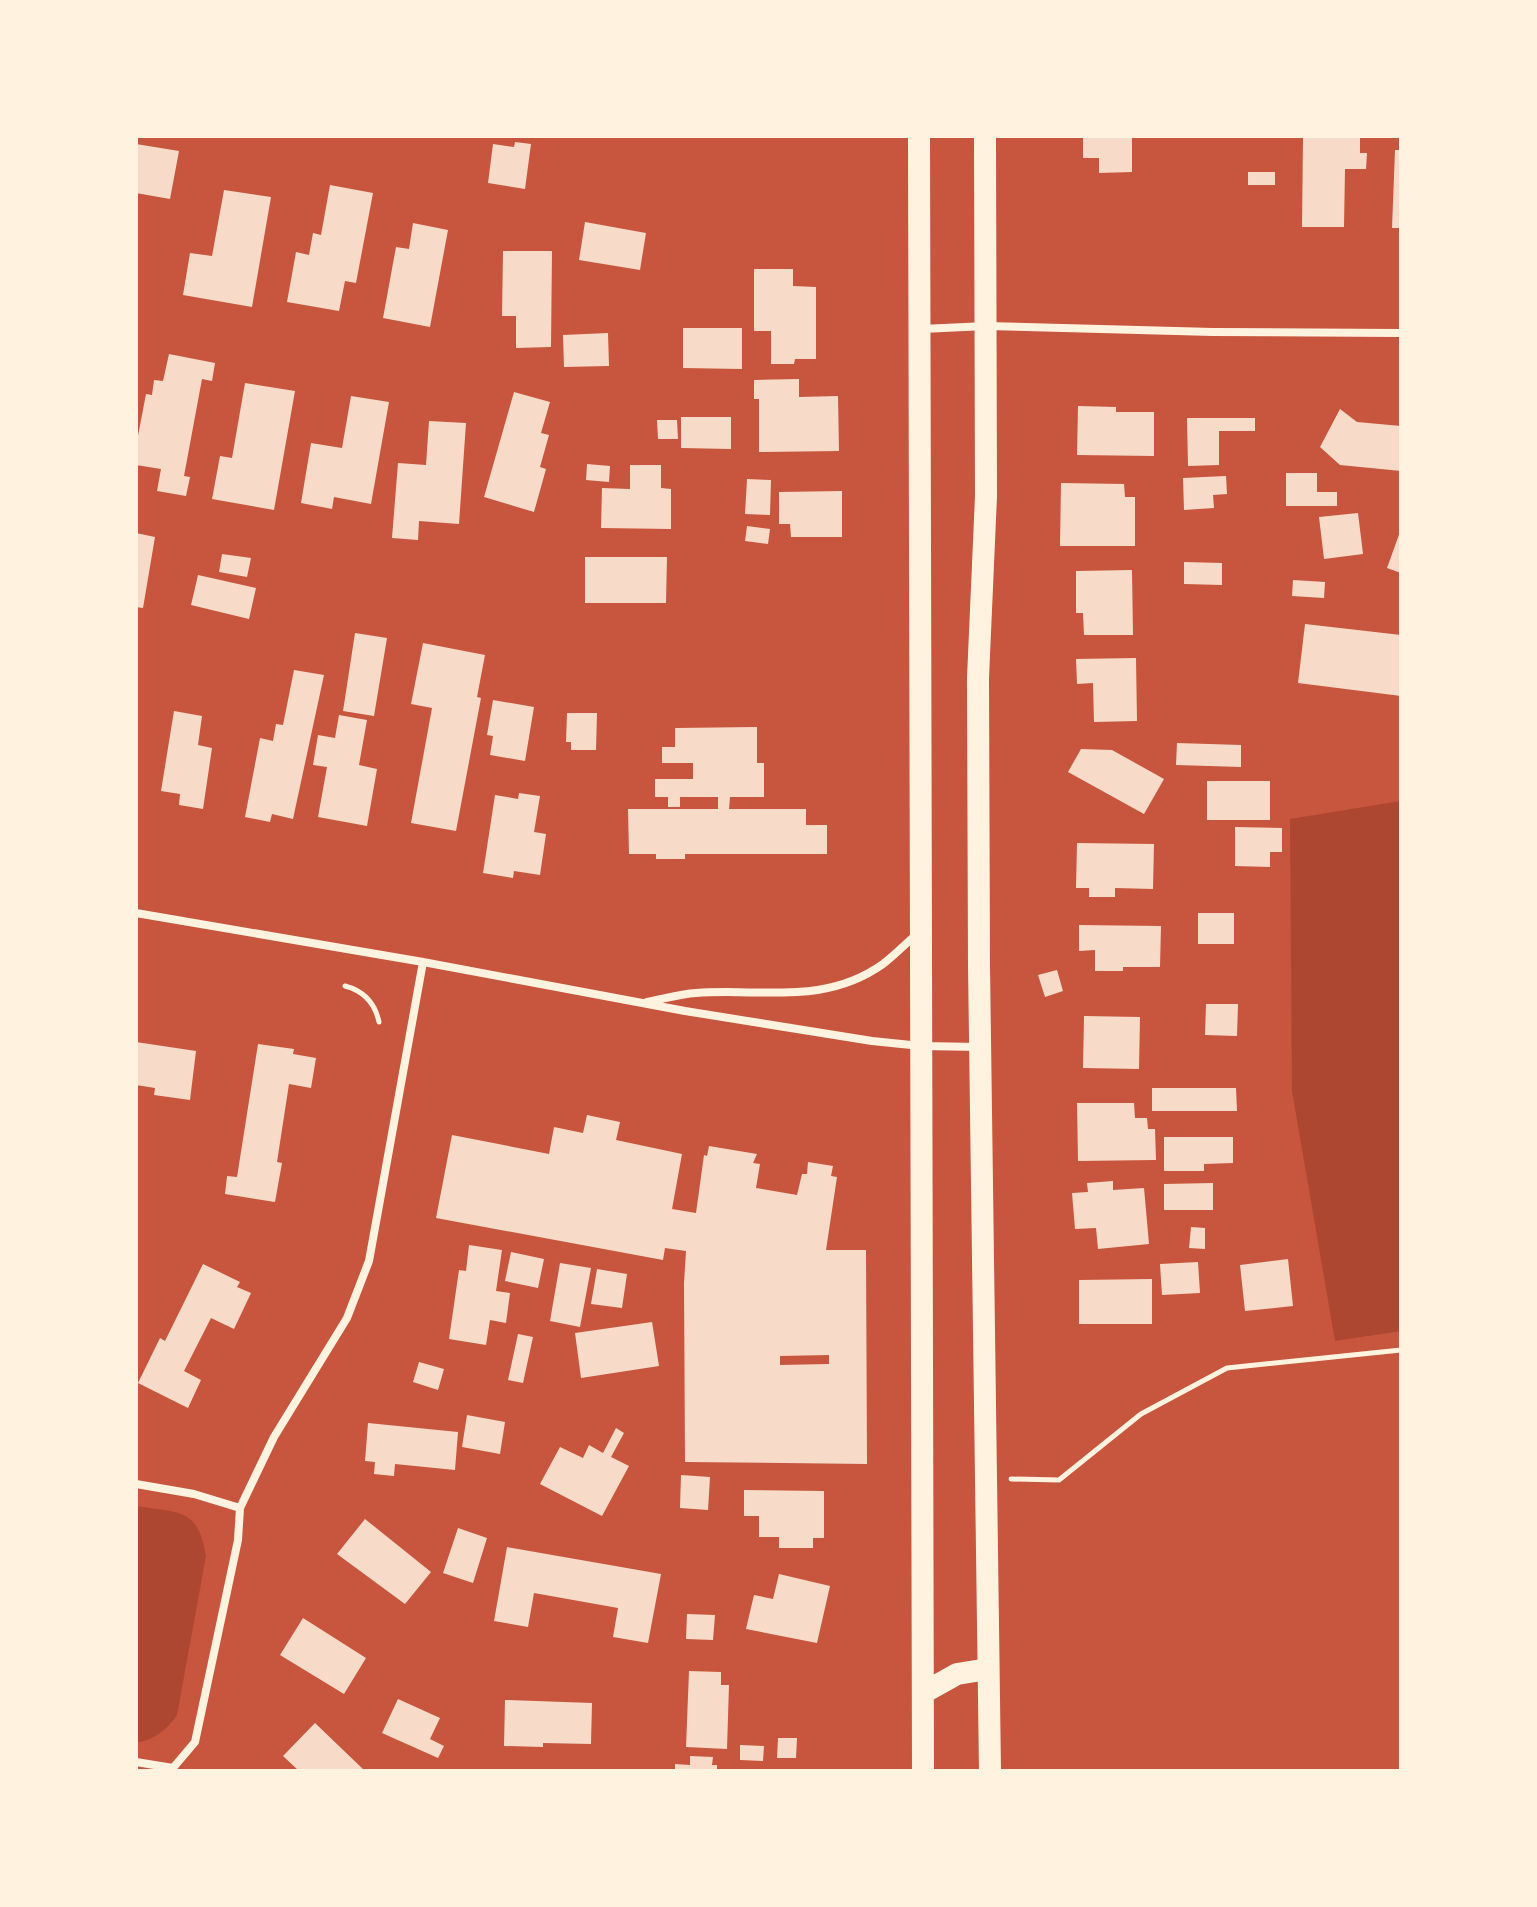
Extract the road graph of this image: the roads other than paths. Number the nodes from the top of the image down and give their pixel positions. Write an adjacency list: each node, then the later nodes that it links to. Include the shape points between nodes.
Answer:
1 (919, 136): 4 (highway)
2 (985, 136): 3 (highway)
3 (986, 326): 4 (street); 5 (street); 11 (highway, via 978,678)
4 (920, 330): 7 (highway)
5 (1401, 333)
6 (136, 913): 8 (street)
7 (921, 931): 9 (street, via 883,964 824,989 696,993); 10 (highway)
8 (423, 962): 9 (street); 13 (street, via 369,1261 347,1318 274,1437)
9 (638, 1003): 10 (street)
10 (921, 1046): 11 (street); 15 (highway)
11 (981, 1047): 14 (highway)
12 (136, 1484): 13 (street)
13 (240, 1508): 16 (street, via 238,1540 195,1742 173,1768)
14 (988, 1669): 15 (highway, via 957,1674); 18 (highway)
15 (923, 1693): 17 (highway)
16 (136, 1762)
17 (923, 1771)
18 (990, 1771)

